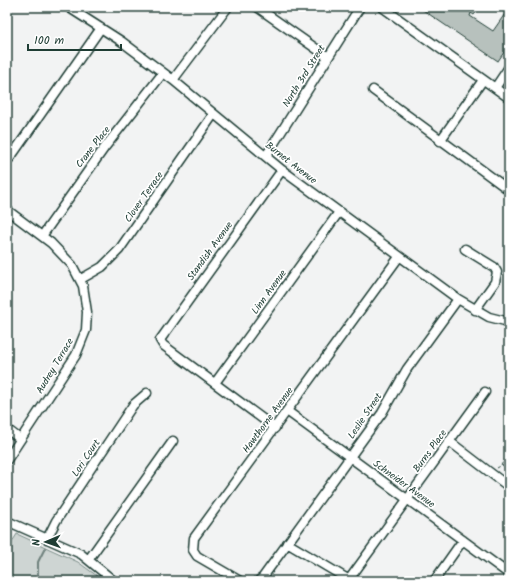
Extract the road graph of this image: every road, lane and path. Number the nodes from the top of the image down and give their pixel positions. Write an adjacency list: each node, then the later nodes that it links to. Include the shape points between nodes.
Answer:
1 (228, 7): 10 (street)
2 (257, 7): 7 (street)
3 (360, 7): 7 (street, North 3rd Street)
4 (382, 7): 11 (street)
5 (73, 8): 6 (street, Burnet Avenue)
6 (101, 28): 9 (street, Burnet Avenue); 18 (street)
7 (328, 57): 17 (street, North 3rd Street)
8 (509, 67): 12 (street)
9 (163, 73): 10 (street, Burnet Avenue); 23 (street, Crane Place, via 101,152)
10 (172, 80): 15 (street, Burnet Avenue)
11 (483, 80): 12 (street); 16 (street)
12 (495, 88): 14 (street)
13 (373, 90): 16 (street)
14 (509, 98)
15 (213, 115): 17 (street, Burnet Avenue); 26 (street, Clover Terrace, via 119,250 102,267)
16 (440, 141): 20 (street)
17 (266, 156): 19 (street, Burnet Avenue)
18 (10, 158)
19 (282, 170): 22 (street, Burnet Avenue); 30 (street, Standish Avenue, via 160,340 163,345)
20 (509, 190)
21 (7, 210): 23 (street, Audrey Terrace)
22 (339, 212): 25 (street, Burnet Avenue); 30 (street, Linn Avenue)
23 (42, 236): 26 (street, Audrey Terrace, via 66,257)
24 (465, 249): 28 (street, via 497,272 495,282)
25 (399, 257): 27 (street, Burnet Avenue); 33 (street, Hawthorne Avenue)
26 (81, 279): 36 (street, Audrey Terrace, via 88,312 83,339 76,355)
27 (458, 300): 28 (street, Burnet Avenue); 40 (street, Leslie Street, via 407,369 382,413)
28 (475, 310): 29 (street, Burnet Avenue)
29 (509, 322)
30 (215, 383): 34 (street)
31 (486, 392): 38 (street, Burns Place)
32 (147, 393): 48 (street, Lori Court, via 133,405 56,521)
33 (287, 411): 34 (street, Hawthorne Avenue); 40 (street, Schneider Avenue)
34 (275, 428): 54 (street, Hawthorne Avenue, via 192,543 197,556)
35 (7, 429): 36 (street)
36 (20, 439): 41 (street, Audrey Terrace)
37 (172, 442): 51 (street)
38 (449, 442): 44 (street); 46 (street, Burns Place)
39 (509, 454): 42 (path)
40 (349, 458): 46 (street, Schneider Avenue); 50 (street, Leslie Street)
41 (7, 460)
42 (500, 466): 43 (path); 44 (path)
43 (509, 469)
44 (492, 475): 45 (street)
45 (509, 487)
46 (407, 499): 49 (street, Schneider Avenue); 56 (street, Burns Place)
47 (7, 522): 48 (street)
48 (47, 539): 51 (street)
49 (463, 540): 52 (street, Schneider Avenue); 57 (street)
50 (287, 543): 55 (street); 56 (street)
51 (89, 559): 53 (street)
52 (509, 574)
53 (114, 581)
54 (240, 581)
55 (258, 581)
56 (349, 581)
57 (434, 581)

